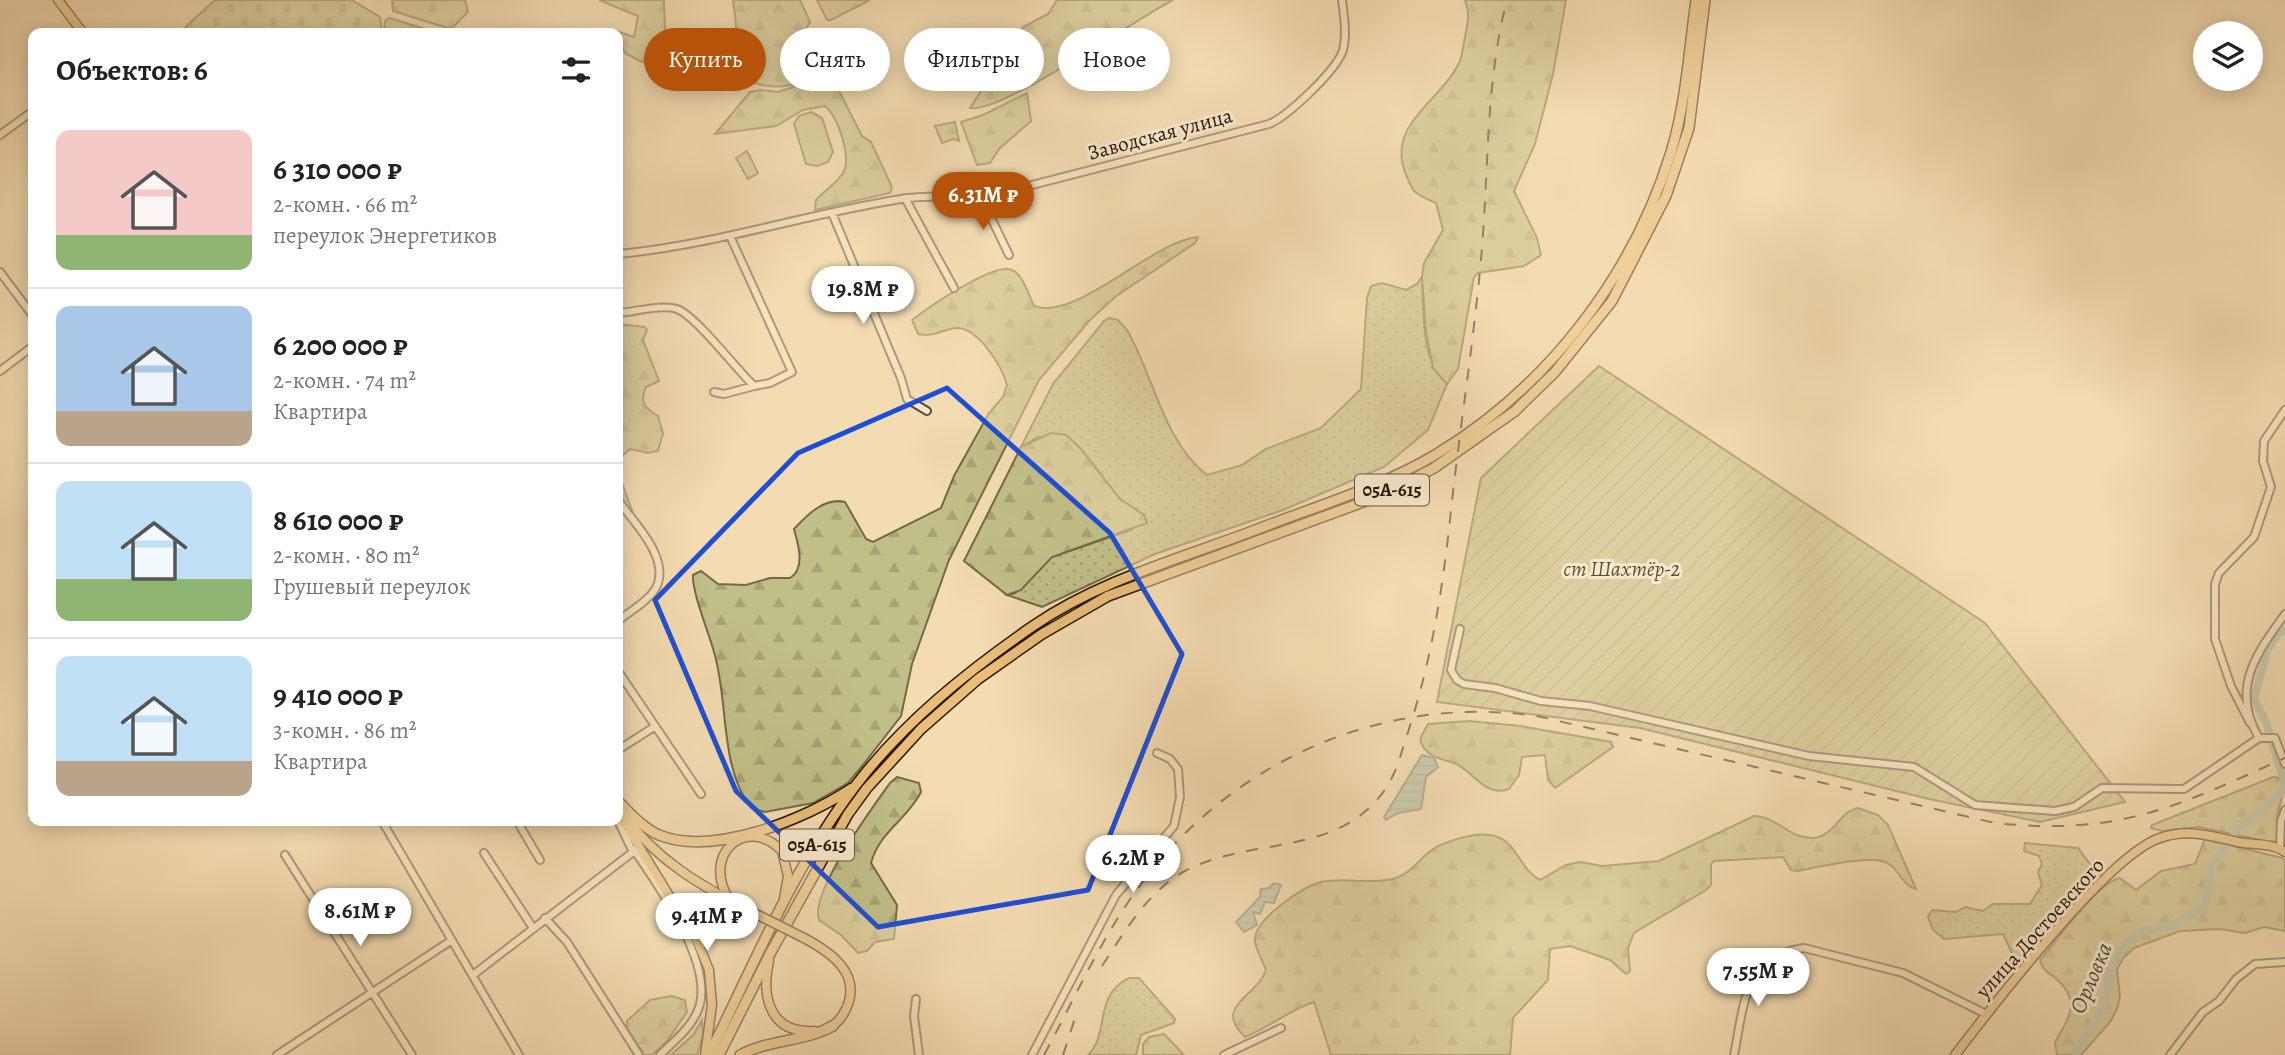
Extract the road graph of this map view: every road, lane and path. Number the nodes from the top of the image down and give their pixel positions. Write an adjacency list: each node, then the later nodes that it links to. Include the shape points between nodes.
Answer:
1 (58, 0): 5 (main road)
2 (1342, 0): 8 (street, Заводская улица, via 1345,39 1341,56 1291,111 1276,121)
3 (1696, 0): 35 (highway, 05А-615, via 1682,106 1671,151 1644,219 1608,286 1581,323 1552,360 1511,399 1435,455 1385,480 1127,576 1036,624 937,699)
4 (1705, 0): 54 (highway, 05А-615, via 1689,128 1666,196 1612,301 1555,372 1500,422 1434,468 1385,494 1108,596 978,679 921,729 867,788 824,854)
5 (79, 28)
6 (28, 115): 7 (street)
7 (0, 135)
8 (981, 197): 9 (street, Заводская улица); 13 (street)
9 (905, 198): 10 (street, Заводская улица); 15 (street)
10 (832, 213): 11 (street, Заводская улица); 23 (street, via 907,399)
11 (730, 236): 12 (street, Заводская улица); 20 (street, via 792,372)
12 (623, 253)
13 (1009, 255)
14 (0, 272): 16 (street)
15 (954, 288)
16 (28, 310)
17 (623, 313): 20 (street, via 676,308 698,324)
18 (28, 350): 19 (street)
19 (0, 371)
20 (754, 386): 21 (street)
21 (714, 392)
22 (2285, 410): 29 (street, via 2264,441 2263,461 2271,488 2258,529 2219,573 2215,584 2215,639)
23 (927, 411)
24 (623, 507): 26 (street, via 656,555 658,583)
25 (2285, 614): 29 (street, via 2251,665)
26 (623, 617)
27 (1460, 629): 31 (street, via 1451,670 1464,684 1541,701 1590,706 1809,756 1914,767 1966,801 1982,806 2055,811 2074,807 2102,788 2184,789)
28 (623, 679): 30 (street)
29 (2250, 723): 31 (street)
30 (654, 727): 32 (street); 36 (street)
31 (2266, 737): 34 (street, via 2275,738)
32 (623, 747)
33 (1157, 753): 71 (street, via 1178,769 1180,797 1174,826 1116,895)
34 (2285, 764)
35 (856, 785): 37 (highway, via 793,818 703,843 657,834); 50 (highway, 05А-615)
36 (701, 794)
37 (623, 807)
38 (623, 809): 49 (main road, via 662,858)
39 (2285, 810): 45 (street)
40 (623, 820): 67 (main road, via 698,943 709,970 712,1005)
41 (385, 826): 53 (street)
42 (520, 826): 48 (street)
43 (621, 826): 44 (street)
44 (634, 850): 51 (street); 66 (street, via 683,928 698,974 700,1007)
45 (2283, 850): 59 (main road, улица Достоевского, via 2187,832 2150,842 2092,892)
46 (484, 853): 52 (street)
47 (285, 855): 57 (street)
48 (540, 860)
49 (730, 900): 50 (main road, via 721,888 720,859 738,840 763,839 775,844 786,863); 60 (main road, bridge, via 832,954 848,978 847,1007)
50 (782, 907): 67 (highway, 05А-615)
51 (545, 918): 52 (street); 65 (street, via 567,942)
52 (533, 928): 56 (street)
53 (452, 940): 56 (street); 57 (street)
54 (771, 952): 60 (main road, via 766,999 778,1022 799,1031); 68 (highway, 05А-615)
55 (2285, 962): 75 (street, via 2255,964 2236,979)
56 (473, 975): 64 (street)
57 (372, 991): 62 (street); 63 (street)
58 (916, 999): 70 (street)
59 (1986, 1014): 73 (street, via 1925,981 1804,948 1762,965 1748,986); 74 (main road, улица Достоевского)
60 (833, 1026): 69 (highway, via 817,1035)
61 (1281, 1028): 72 (street)
62 (277, 1055)
63 (412, 1055)
64 (519, 1055)
65 (639, 1055)
66 (660, 1055)
67 (707, 1055)
68 (719, 1055)
69 (740, 1055)
70 (919, 1055)
71 (1032, 1055)
72 (1224, 1055)
73 (1734, 1055)
74 (1955, 1055)
75 (2170, 1055)

